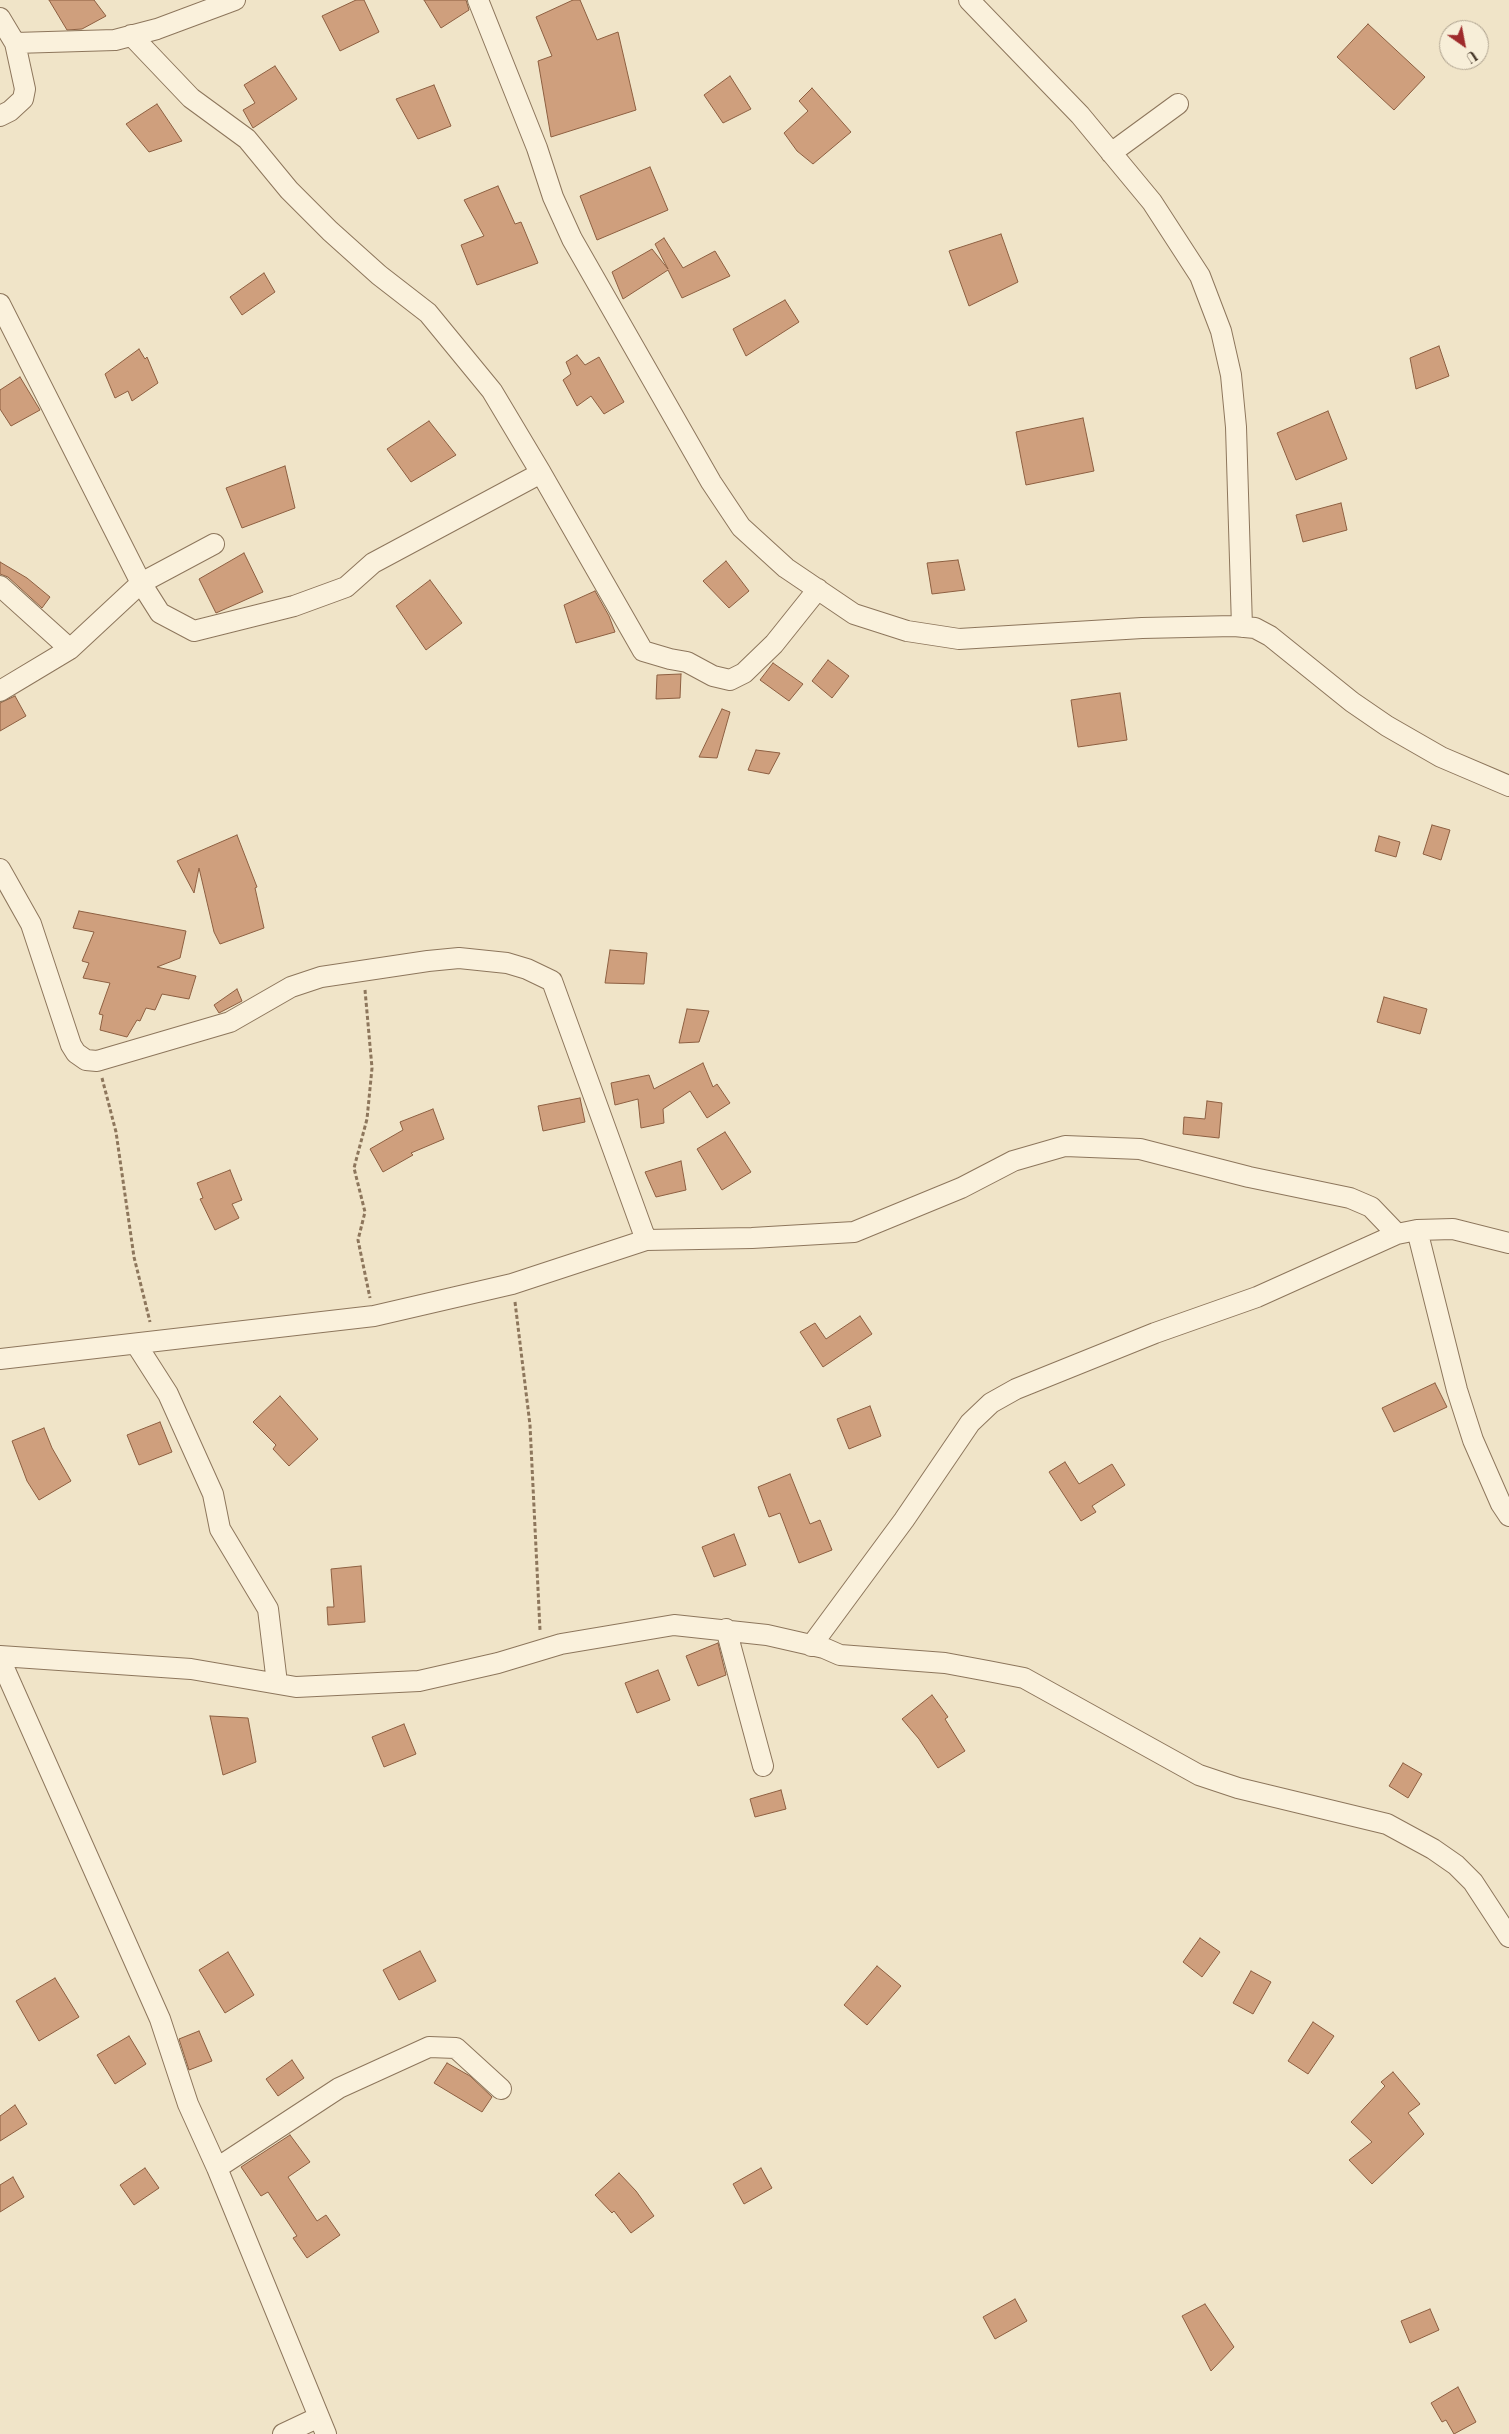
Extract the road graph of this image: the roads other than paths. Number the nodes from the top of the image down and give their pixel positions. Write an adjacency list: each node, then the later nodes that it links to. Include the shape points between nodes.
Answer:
1 (235, 0): 5 (street, via 157,29)
2 (478, 0): 15 (street, via 572,239 711,482 742,527 786,568)
3 (969, 0): 9 (street, via 1080,115)
4 (0, 18): 6 (street)
5 (131, 35): 6 (street, via 114,40); 11 (street, via 191,98 247,139 289,190 330,231 428,313 492,391)
6 (15, 43): 8 (street, via 25,90 23,99)
7 (1178, 104): 9 (street)
8 (0, 116)
9 (1111, 153): 16 (street, via 1152,202 1200,276 1220,331 1231,375 1236,427)
10 (0, 304): 13 (street)
11 (540, 473): 13 (street, via 373,563 346,587 247,619 194,631 160,613); 15 (street, via 643,651 687,662 713,676 730,680 744,673 774,644)
12 (214, 544): 13 (street)
13 (141, 583): 17 (street)
14 (0, 586): 17 (street)
15 (818, 589): 16 (street, via 854,614 908,631 959,639 1142,628)
16 (1242, 627): 19 (street, via 1255,628 1270,636 1387,726 1442,757)
17 (70, 649): 18 (street)
18 (0, 691)
19 (1509, 786)
20 (0, 869): 23 (street, via 31,924 71,1045 76,1054 86,1060 98,1061 230,1022 306,981 459,958 507,963 552,981)
21 (1417, 1230): 22 (street); 24 (street, via 1454,1229); 27 (street, via 1459,1398 1473,1440)
22 (1397, 1234): 23 (street, via 1371,1207 1350,1198 1140,1149 1065,1146 1013,1162 854,1232); 29 (street, via 1257,1297 1129,1343 1016,1389 991,1403 970,1423 904,1520)
23 (646, 1240): 25 (street, via 512,1284 374,1316)
24 (1509, 1243)
25 (146, 1343): 26 (street); 31 (street, via 213,1494 220,1529 268,1608)
26 (0, 1359)
27 (1509, 1516)
28 (726, 1629): 29 (street, via 781,1637); 31 (street, via 674,1625 561,1644 498,1663 419,1681 296,1687); 32 (street)
29 (811, 1646): 33 (street, via 840,1655 945,1663 1024,1678 1199,1775 1238,1788 1387,1824 1456,1865 1473,1882)
30 (0, 1657): 31 (street, via 191,1669); 35 (street, via 160,2019 188,2104)
31 (277, 1683)
32 (763, 1766)
33 (1509, 1937)
34 (500, 2089): 35 (street, via 456,2048 428,2047 339,2088)
35 (216, 2168): 36 (street)
36 (323, 2425): 37 (street)
37 (283, 2434)

